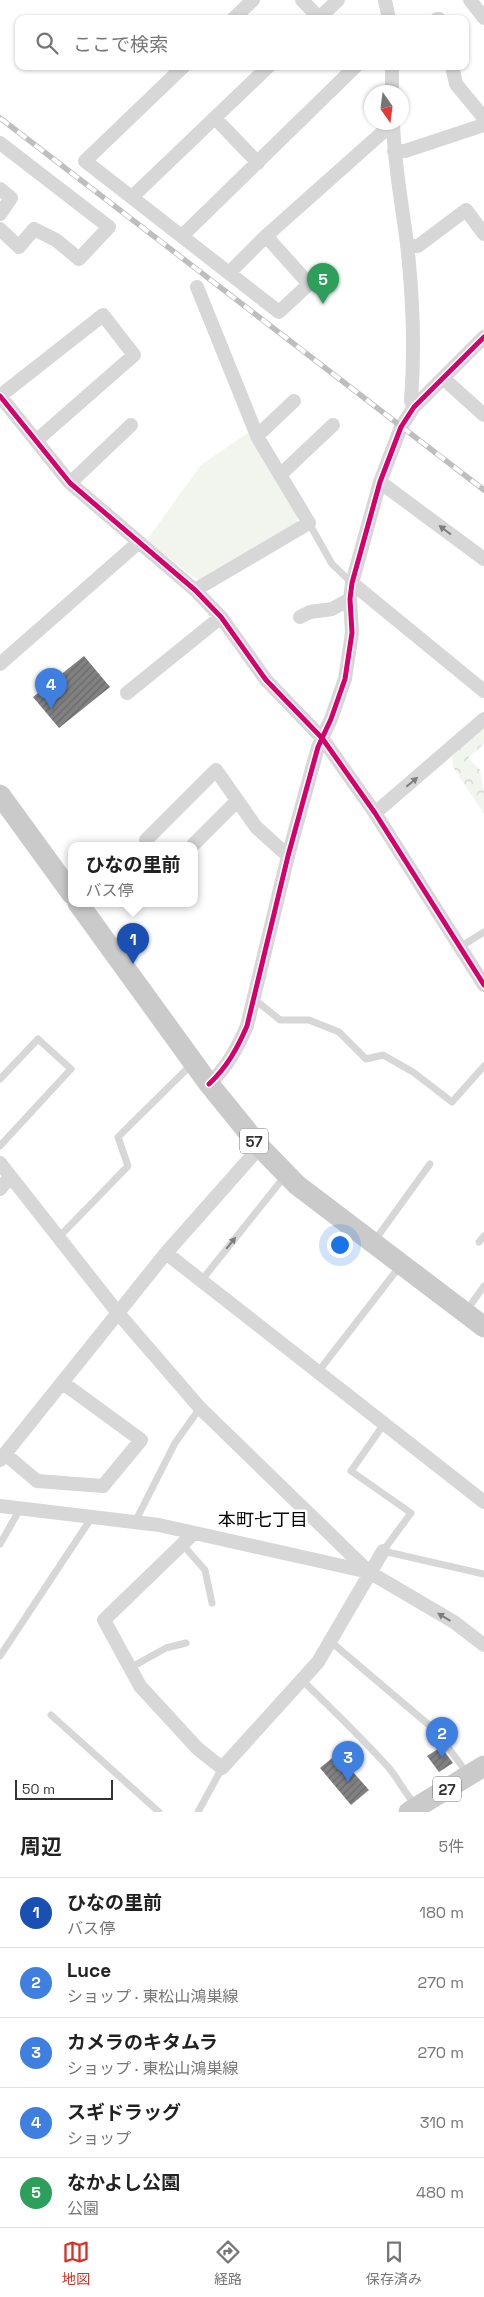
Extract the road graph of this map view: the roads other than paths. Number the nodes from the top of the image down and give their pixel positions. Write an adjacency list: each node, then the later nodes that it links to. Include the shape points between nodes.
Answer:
1 (253, 0): 6 (street)
2 (302, 0): 7 (street)
3 (338, 0): 8 (street)
4 (384, 0): 9 (street)
5 (470, 0): 10 (street)
6 (237, 15)
7 (316, 15)
8 (322, 15)
9 (388, 15)
10 (484, 18)
11 (180, 70): 26 (street, via 86,161)
12 (265, 70): 17 (street)
13 (352, 70): 24 (street)
14 (392, 70): 16 (street)
15 (453, 70): 18 (street, via 456,84)
16 (392, 85)
17 (215, 118): 24 (street); 26 (street)
18 (484, 118)
19 (484, 125): 23 (street, via 405,151)
20 (385, 130): 31 (street)
21 (393, 130): 23 (street)
22 (1, 147): 28 (street, via 109,227 79,259 56,240 34,229 18,246)
23 (394, 151): 32 (street)
24 (258, 163): 30 (street)
25 (0, 189): 27 (street, via 10,198)
26 (132, 197): 30 (street)
27 (0, 214)
28 (0, 229)
29 (484, 234): 32 (street, via 466,210 418,246)
30 (182, 236): 33 (street)
31 (266, 236): 33 (street); 33 (street, via 309,284 279,312)
32 (407, 246): 39 (street, via 415,348 411,402)
33 (229, 273)
34 (197, 287): 43 (street)
35 (484, 337): 36 (street)
36 (444, 379): 39 (street); 40 (street)
37 (0, 396): 44 (street); 44 (street, via 103,315 134,355)
38 (294, 401): 43 (street)
39 (414, 407): 46 (street, via 401,427)
40 (484, 415)
41 (131, 424): 47 (street)
42 (333, 425): 45 (street)
43 (257, 436): 45 (street)
44 (37, 440): 47 (street)
45 (280, 475): 48 (street)
46 (380, 482): 50 (street, one-way to 46); 51 (street)
47 (70, 483): 49 (street)
48 (309, 523): 51 (lane, via 332,564); 52 (street)
49 (139, 542): 52 (street); 56 (street)
50 (484, 558)
51 (352, 583): 53 (street); 57 (street)
52 (196, 590): 54 (street)
53 (350, 599): 55 (street, via 332,609); 60 (street, via 352,633 346,679)
54 (222, 617): 58 (street); 60 (street, via 266,680)
55 (300, 617)
56 (0, 664)
57 (484, 691)
58 (127, 693)
59 (484, 719): 63 (street, one-way to 59)
60 (322, 738): 63 (street); 66 (street)
61 (0, 794): 67 (main road)
62 (237, 801): 64 (street, via 216,770); 65 (street); 66 (street, via 256,827)
63 (375, 813): 70 (street)
64 (146, 840)
65 (196, 842)
66 (288, 856): 72 (street)
67 (68, 888)
68 (81, 907): 73 (main road, 57)
69 (484, 932): 70 (lane)
70 (460, 947): 71 (street)
71 (484, 985)
72 (254, 999): 74 (lane, via 280,1020 309,1020 339,1032 366,1059 383,1055 413,1072 452,1102); 76 (street, via 236,1052)
73 (193, 1063): 76 (main road, 57); 84 (lane, via 118,1137 128,1166)
74 (484, 1066)
75 (0, 1078): 77 (lane, via 38,1039 70,1069)
76 (208, 1084): 78 (main road, 57)
77 (0, 1146)
78 (260, 1147): 81 (main road, 57); 86 (street)
79 (0, 1164): 82 (street)
80 (430, 1164): 85 (lane)
81 (287, 1174): 85 (main road, 57); 88 (lane, one-way to 81)
82 (10, 1177): 83 (street); 84 (street)
83 (0, 1188)
84 (57, 1238): 90 (street)
85 (374, 1243): 87 (main road, 57)
86 (166, 1253): 88 (street); 90 (street)
87 (402, 1264): 91 (main road, 57); 93 (lane)
88 (201, 1281): 93 (street)
89 (484, 1286): 91 (lane)
90 (118, 1313): 94 (street); 95 (street)
91 (465, 1313): 92 (main road, 57)
92 (484, 1327)
93 (317, 1372): 96 (street)
94 (63, 1383): 97 (street); 97 (street, via 141,1440 103,1486 37,1481)
95 (200, 1408): 102 (lane, via 175,1443); 107 (street)
96 (384, 1424): 98 (street); 106 (lane, via 351,1471 411,1513)
97 (2, 1457)
98 (484, 1502)
99 (0, 1506): 100 (street)
100 (20, 1509): 101 (street); 104 (lane)
101 (92, 1518): 102 (street); 113 (lane)
102 (135, 1522): 103 (street)
103 (194, 1533): 105 (street); 107 (street)
104 (0, 1544)
105 (182, 1544): 109 (lane, via 205,1570); 114 (street, via 104,1620)
106 (383, 1552): 107 (street); 108 (lane)
107 (370, 1572): 110 (street); 112 (street, one-way to 107, via 454,1622)
108 (484, 1574)
109 (212, 1603)
110 (330, 1642): 115 (street); 118 (lane, via 436,1731)
111 (186, 1643): 114 (lane, via 166,1648)
112 (484, 1644)
113 (0, 1656)
114 (130, 1668): 117 (street, via 140,1686 171,1721 196,1748)
115 (302, 1680): 117 (street); 119 (lane, via 355,1730 394,1774)
116 (51, 1715): 121 (lane)
117 (222, 1768): 120 (lane)
118 (476, 1771): 119 (main road, 27)
119 (417, 1810)
120 (201, 1811)
121 (159, 1812)

